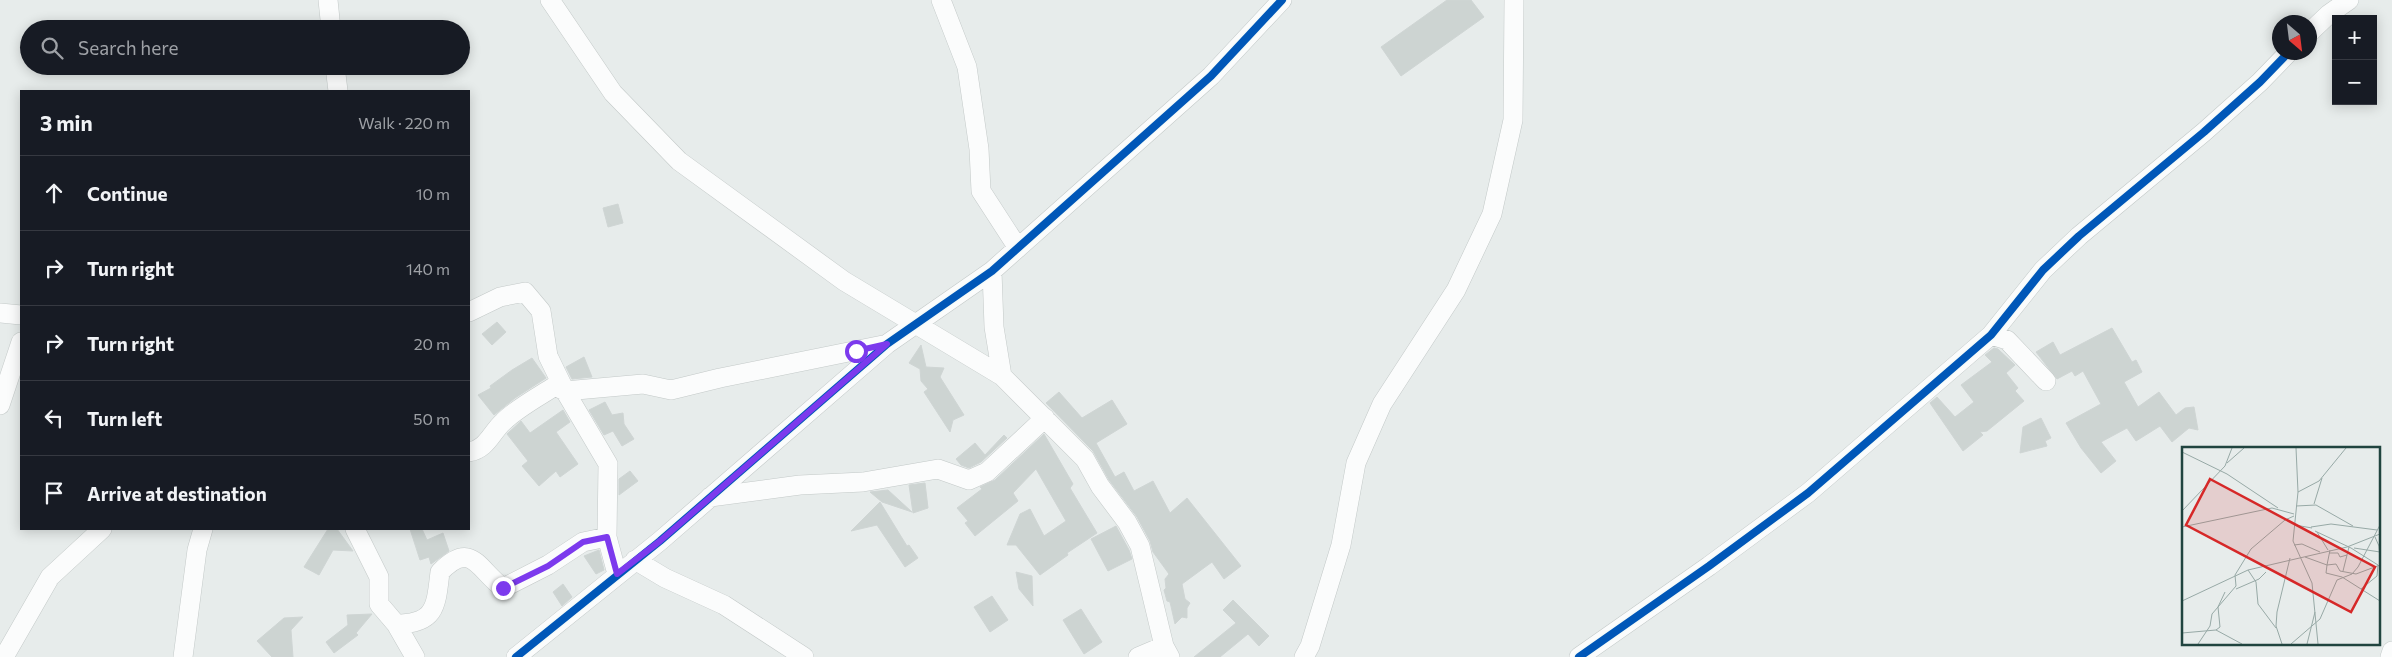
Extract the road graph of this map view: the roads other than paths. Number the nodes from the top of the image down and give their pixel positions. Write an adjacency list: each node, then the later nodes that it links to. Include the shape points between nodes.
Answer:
1 (328, 0): 7 (street)
2 (550, 0): 17 (street, via 613,93 679,161 844,280)
3 (941, 0): 12 (street, via 968,68 981,190)
4 (1282, 0): 12 (street, via 1211,76)
5 (1514, 0): 43 (street, via 1513,120 1492,214 1456,290 1382,404 1356,463 1341,544)
6 (2349, 0): 8 (street)
7 (330, 20)
8 (2317, 25)
9 (2281, 60): 18 (street, via 2204,132 2050,263)
10 (336, 75): 11 (street)
11 (338, 90)
12 (1018, 248): 13 (street)
13 (992, 271): 17 (street); 21 (street, via 994,327)
14 (470, 312): 23 (street, via 500,297 525,292 541,311 548,356)
15 (0, 313): 16 (street)
16 (20, 315)
17 (917, 324): 19 (street); 21 (street)
18 (1992, 335): 22 (street, via 2007,340); 44 (street, via 1808,493)
19 (887, 344): 23 (street, via 671,390 643,384); 27 (street)
20 (20, 345): 24 (street)
21 (1002, 376): 25 (street)
22 (2046, 381)
23 (565, 391): 26 (street, via 555,386 503,422 489,441); 31 (street, via 608,464)
24 (0, 405)
25 (1045, 418): 27 (street, via 987,472 969,480 938,469 863,482 800,485); 36 (street, via 1085,459 1140,546)
26 (470, 452)
27 (710, 497): 32 (street)
28 (101, 530): 37 (street, via 50,577)
29 (204, 530): 38 (street, via 197,550)
30 (356, 530): 34 (street, via 379,577 379,604)
31 (607, 537): 33 (street); 34 (street, via 583,542 548,566 503,588 475,559 458,558 440,572 436,598 425,620)
32 (635, 560): 33 (street); 41 (street, via 665,578 724,605)
33 (617, 574): 40 (street)
34 (396, 624): 39 (street)
35 (2392, 651): 45 (street)
36 (1167, 652): 42 (street)
37 (4, 657)
38 (183, 657)
39 (415, 657)
40 (516, 657)
41 (804, 657)
42 (1138, 657)
43 (1304, 657)
44 (1578, 657)
45 (2390, 657)

